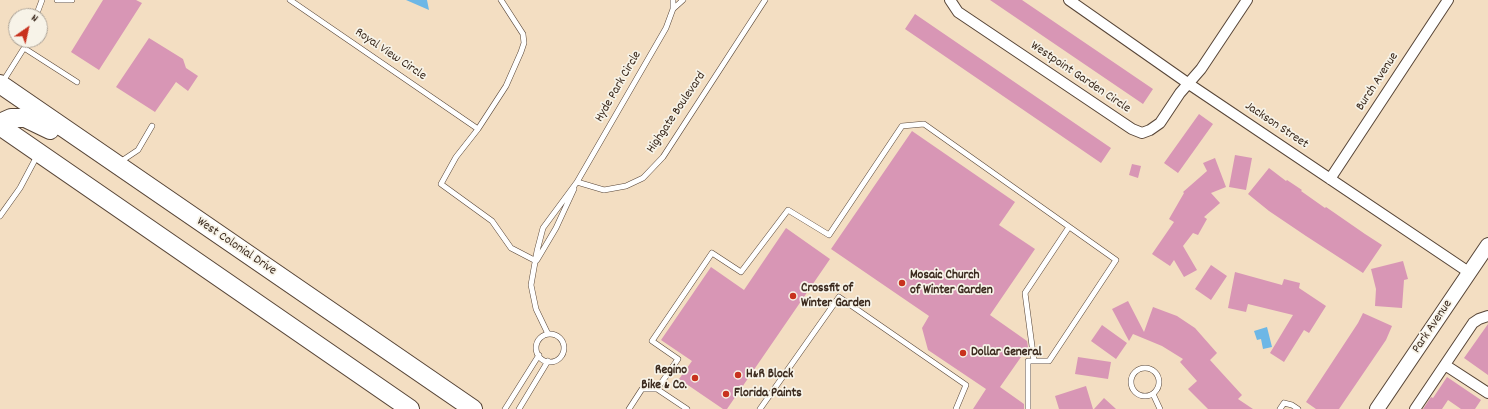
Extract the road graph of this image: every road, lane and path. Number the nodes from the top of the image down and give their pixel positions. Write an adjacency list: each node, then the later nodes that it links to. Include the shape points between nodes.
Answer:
1 (57, 0): 2 (lane)
2 (72, 0)
3 (290, 0): 19 (lane, Royal View Circle)
4 (501, 0): 19 (lane, via 523,34 524,43 506,86)
5 (673, 0): 12 (lane, Hyde Park Circle)
6 (683, 0): 12 (lane)
7 (765, 0): 23 (lane, Highgate Boulevard, via 663,157 643,178 626,186 604,190)
8 (950, 0): 15 (street, Westpoint Garden Circle, via 958,12 1132,129 1142,133 1160,123)
9 (1069, 0): 15 (street, Jackson Street)
10 (1247, 0): 15 (street)
11 (1448, 0): 22 (street, Burch Avenue)
12 (673, 9): 23 (lane, Hyde Park Circle, via 666,28)
13 (24, 48): 14 (lane); 16 (lane)
14 (77, 82)
15 (1189, 84): 22 (street, Jackson Street)
16 (0, 85): 21 (highway, West Colonial Drive)
17 (0, 124): 20 (highway); 21 (highway, via 11,118 25,118)
18 (152, 126): 21 (lane, via 138,150)
19 (478, 128): 27 (lane, via 456,157 441,184 492,222 511,248)
20 (39, 153): 24 (lane, via 20,188); 39 (highway)
21 (116, 165): 40 (highway, West Colonial Drive)
22 (1330, 178): 28 (street, Jackson Street)
23 (577, 182): 27 (lane, Hyde Park Circle, via 556,228); 27 (lane, Hyde Park Circle, via 544,228)
24 (0, 216)
25 (1069, 227): 33 (lane, via 1025,293); 33 (lane, via 1116,260 1049,361); 35 (lane, via 924,124 902,126 829,235 788,210 741,272 712,253 652,341 678,359)
26 (1488, 245): 28 (street, Park Avenue)
27 (536, 260): 30 (lane, Hyde Park Circle, via 532,285 536,309)
28 (1470, 272): 51 (street, Park Avenue)
29 (1488, 316): 34 (street, via 1473,323)
30 (548, 334): 31 (lane, via 543,335 537,342); 32 (lane, via 560,338 564,347 561,356)
31 (538, 355): 32 (lane); 41 (lane)
32 (548, 361): 42 (lane)
33 (1034, 361): 47 (lane, via 1028,361)
34 (1445, 365): 36 (street); 52 (street)
35 (657, 389): 43 (lane, via 642,389); 44 (lane)
36 (1488, 393)
37 (1153, 394): 37 (lane, via 1159,386 1157,374 1145,367 1136,370 1131,378 1132,388 1139,395); 48 (lane)
38 (1285, 406): 49 (lane); 50 (lane, via 1292,405)
39 (410, 408)
40 (473, 409)
41 (506, 409)
42 (519, 409)
43 (629, 409)
44 (687, 409)
45 (760, 409): 46 (lane, via 839,297 966,385)
46 (956, 409)
47 (1028, 409)
48 (1160, 409)
49 (1280, 409)
50 (1298, 409)
51 (1377, 409)
52 (1415, 409)

